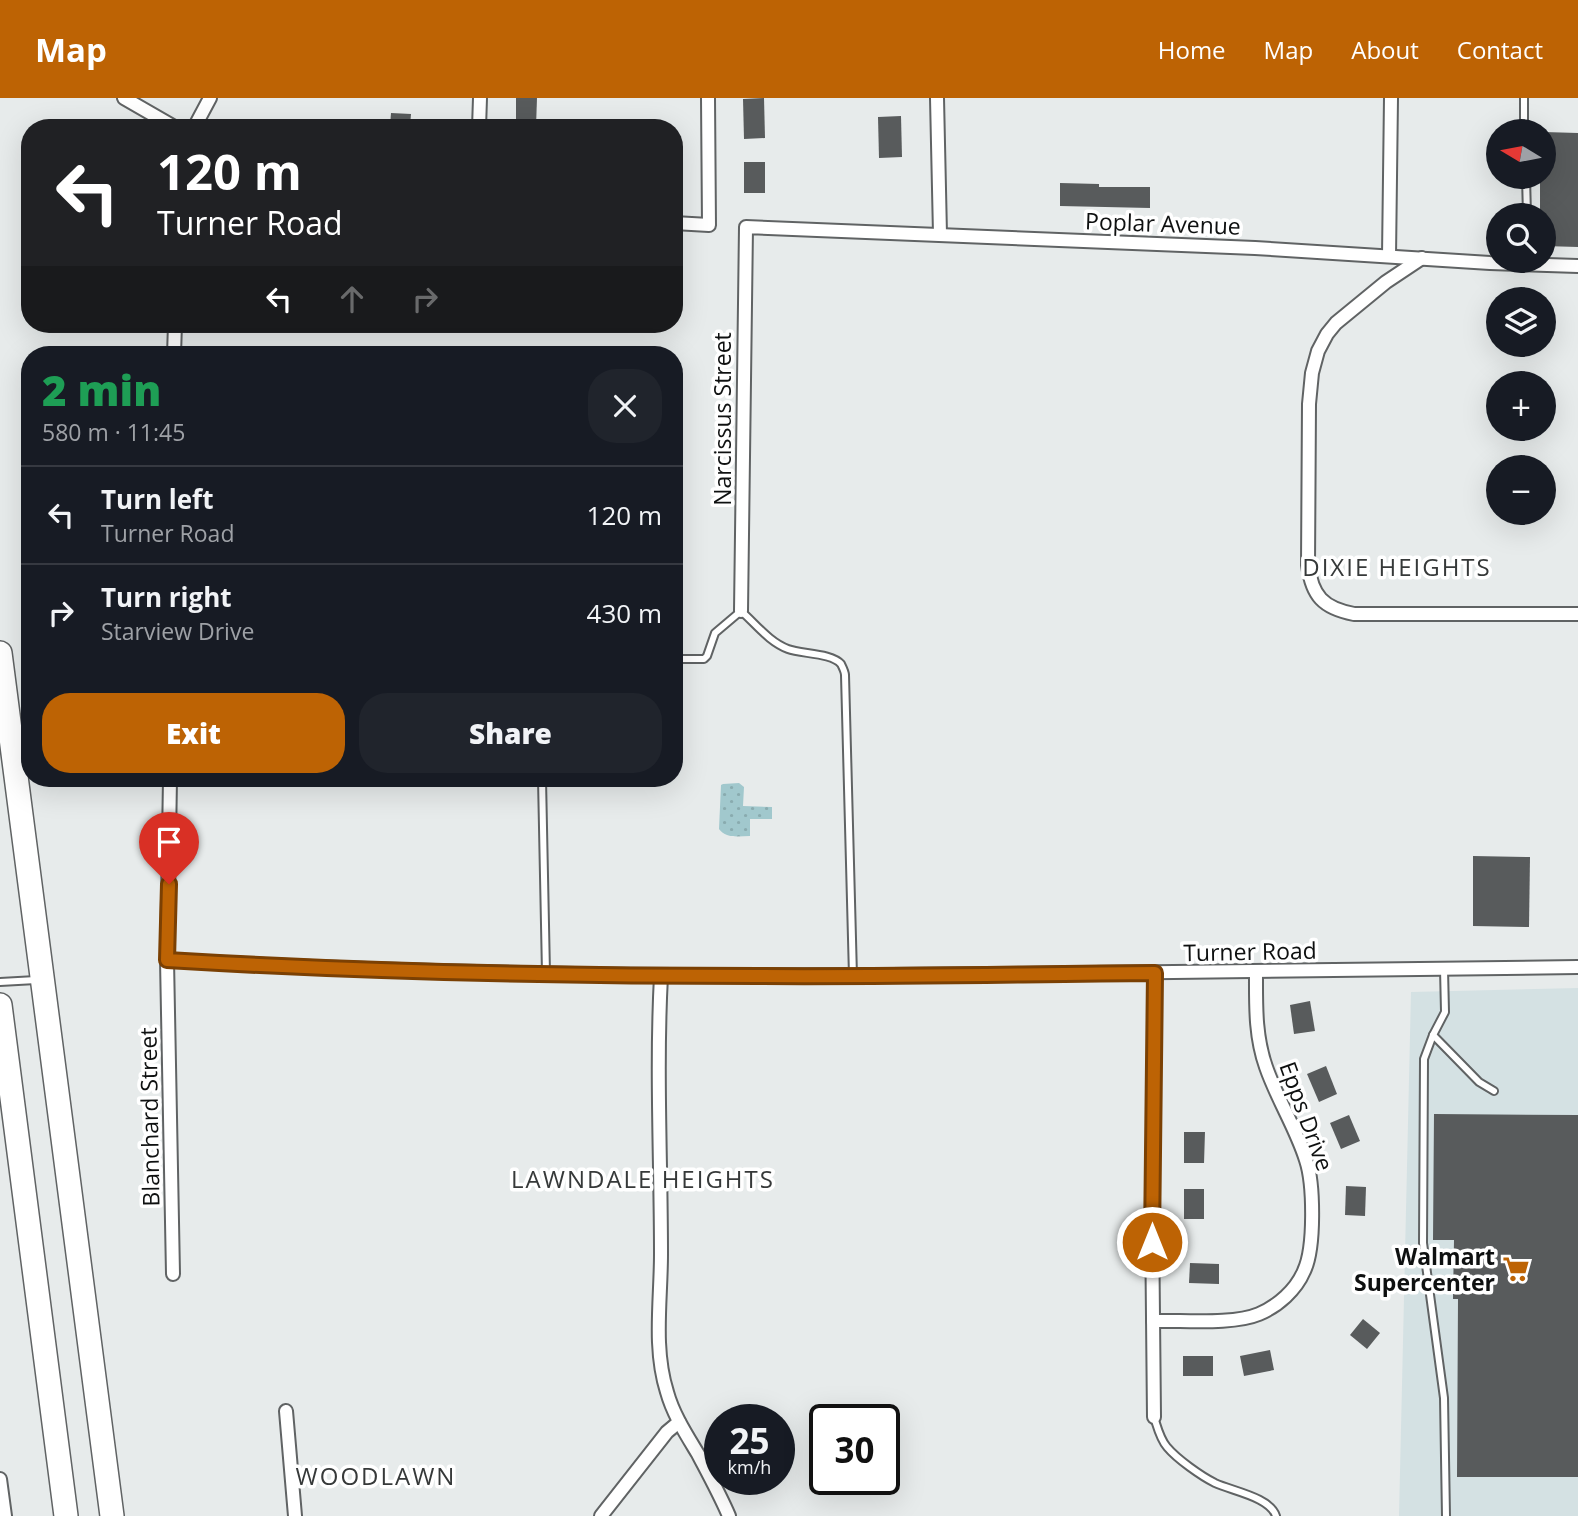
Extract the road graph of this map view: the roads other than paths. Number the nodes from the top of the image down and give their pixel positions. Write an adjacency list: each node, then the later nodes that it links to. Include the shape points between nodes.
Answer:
1 (124, 98): 8 (street)
2 (210, 98): 9 (street)
3 (480, 98): 10 (street)
4 (708, 98): 12 (street, via 709,225)
5 (937, 98): 14 (street)
6 (1391, 98): 15 (street)
7 (1524, 98): 11 (lane)
8 (160, 119)
9 (199, 119)
10 (479, 119)
11 (1524, 119)
12 (683, 224)
13 (746, 227): 14 (street, Poplar Avenue); 20 (street, Narcissus Street)
14 (940, 234): 15 (street, Poplar Avenue)
15 (1389, 256): 16 (street, Poplar Avenue)
16 (1422, 258): 17 (street, Poplar Avenue); 21 (street, via 1336,323 1318,351 1310,404 1308,565 1314,591 1328,606 1354,614)
17 (1486, 263)
18 (1556, 264): 19 (street, Poplar Avenue)
19 (1578, 266)
20 (741, 611): 23 (lane, via 715,633 704,659); 33 (lane, via 778,645 838,662 845,675)
21 (1578, 614)
22 (0, 653): 34 (highway)
23 (683, 659)
24 (170, 787): 26 (street, Blanchard Street)
25 (542, 787): 31 (lane)
26 (167, 960): 31 (street, Turner Road); 39 (street, Blanchard Street)
27 (1578, 967): 28 (street, Turner Road)
28 (1444, 969): 30 (street, Turner Road); 37 (lane, via 1445,1012)
29 (1155, 973): 30 (street, Turner Road); 33 (street, Turner Road); 40 (street)
30 (1256, 973): 40 (street, Epps Drive, via 1259,1042 1310,1180 1310,1253 1295,1286 1258,1314 1238,1320)
31 (546, 975): 32 (street, Turner Road)
32 (661, 976): 33 (street, Turner Road); 43 (street, via 659,1347 667,1394)
33 (853, 976)
34 (43, 979): 35 (lane); 47 (highway)
35 (0, 982)
36 (0, 1005): 46 (highway)
37 (1433, 1035): 38 (lane, via 1479,1082); 52 (lane, via 1424,1059 1423,1243 1444,1398)
38 (1494, 1091)
39 (173, 1274)
40 (1153, 1321): 42 (street)
41 (286, 1411): 48 (street)
42 (1154, 1417): 51 (lane, via 1165,1445 1178,1458 1214,1482 1265,1502)
43 (679, 1422): 49 (street); 50 (street)
44 (0, 1479): 45 (street)
45 (5, 1516)
46 (66, 1516)
47 (112, 1516)
48 (295, 1516)
49 (601, 1516)
50 (729, 1516)
51 (1276, 1516)
52 (1446, 1516)

